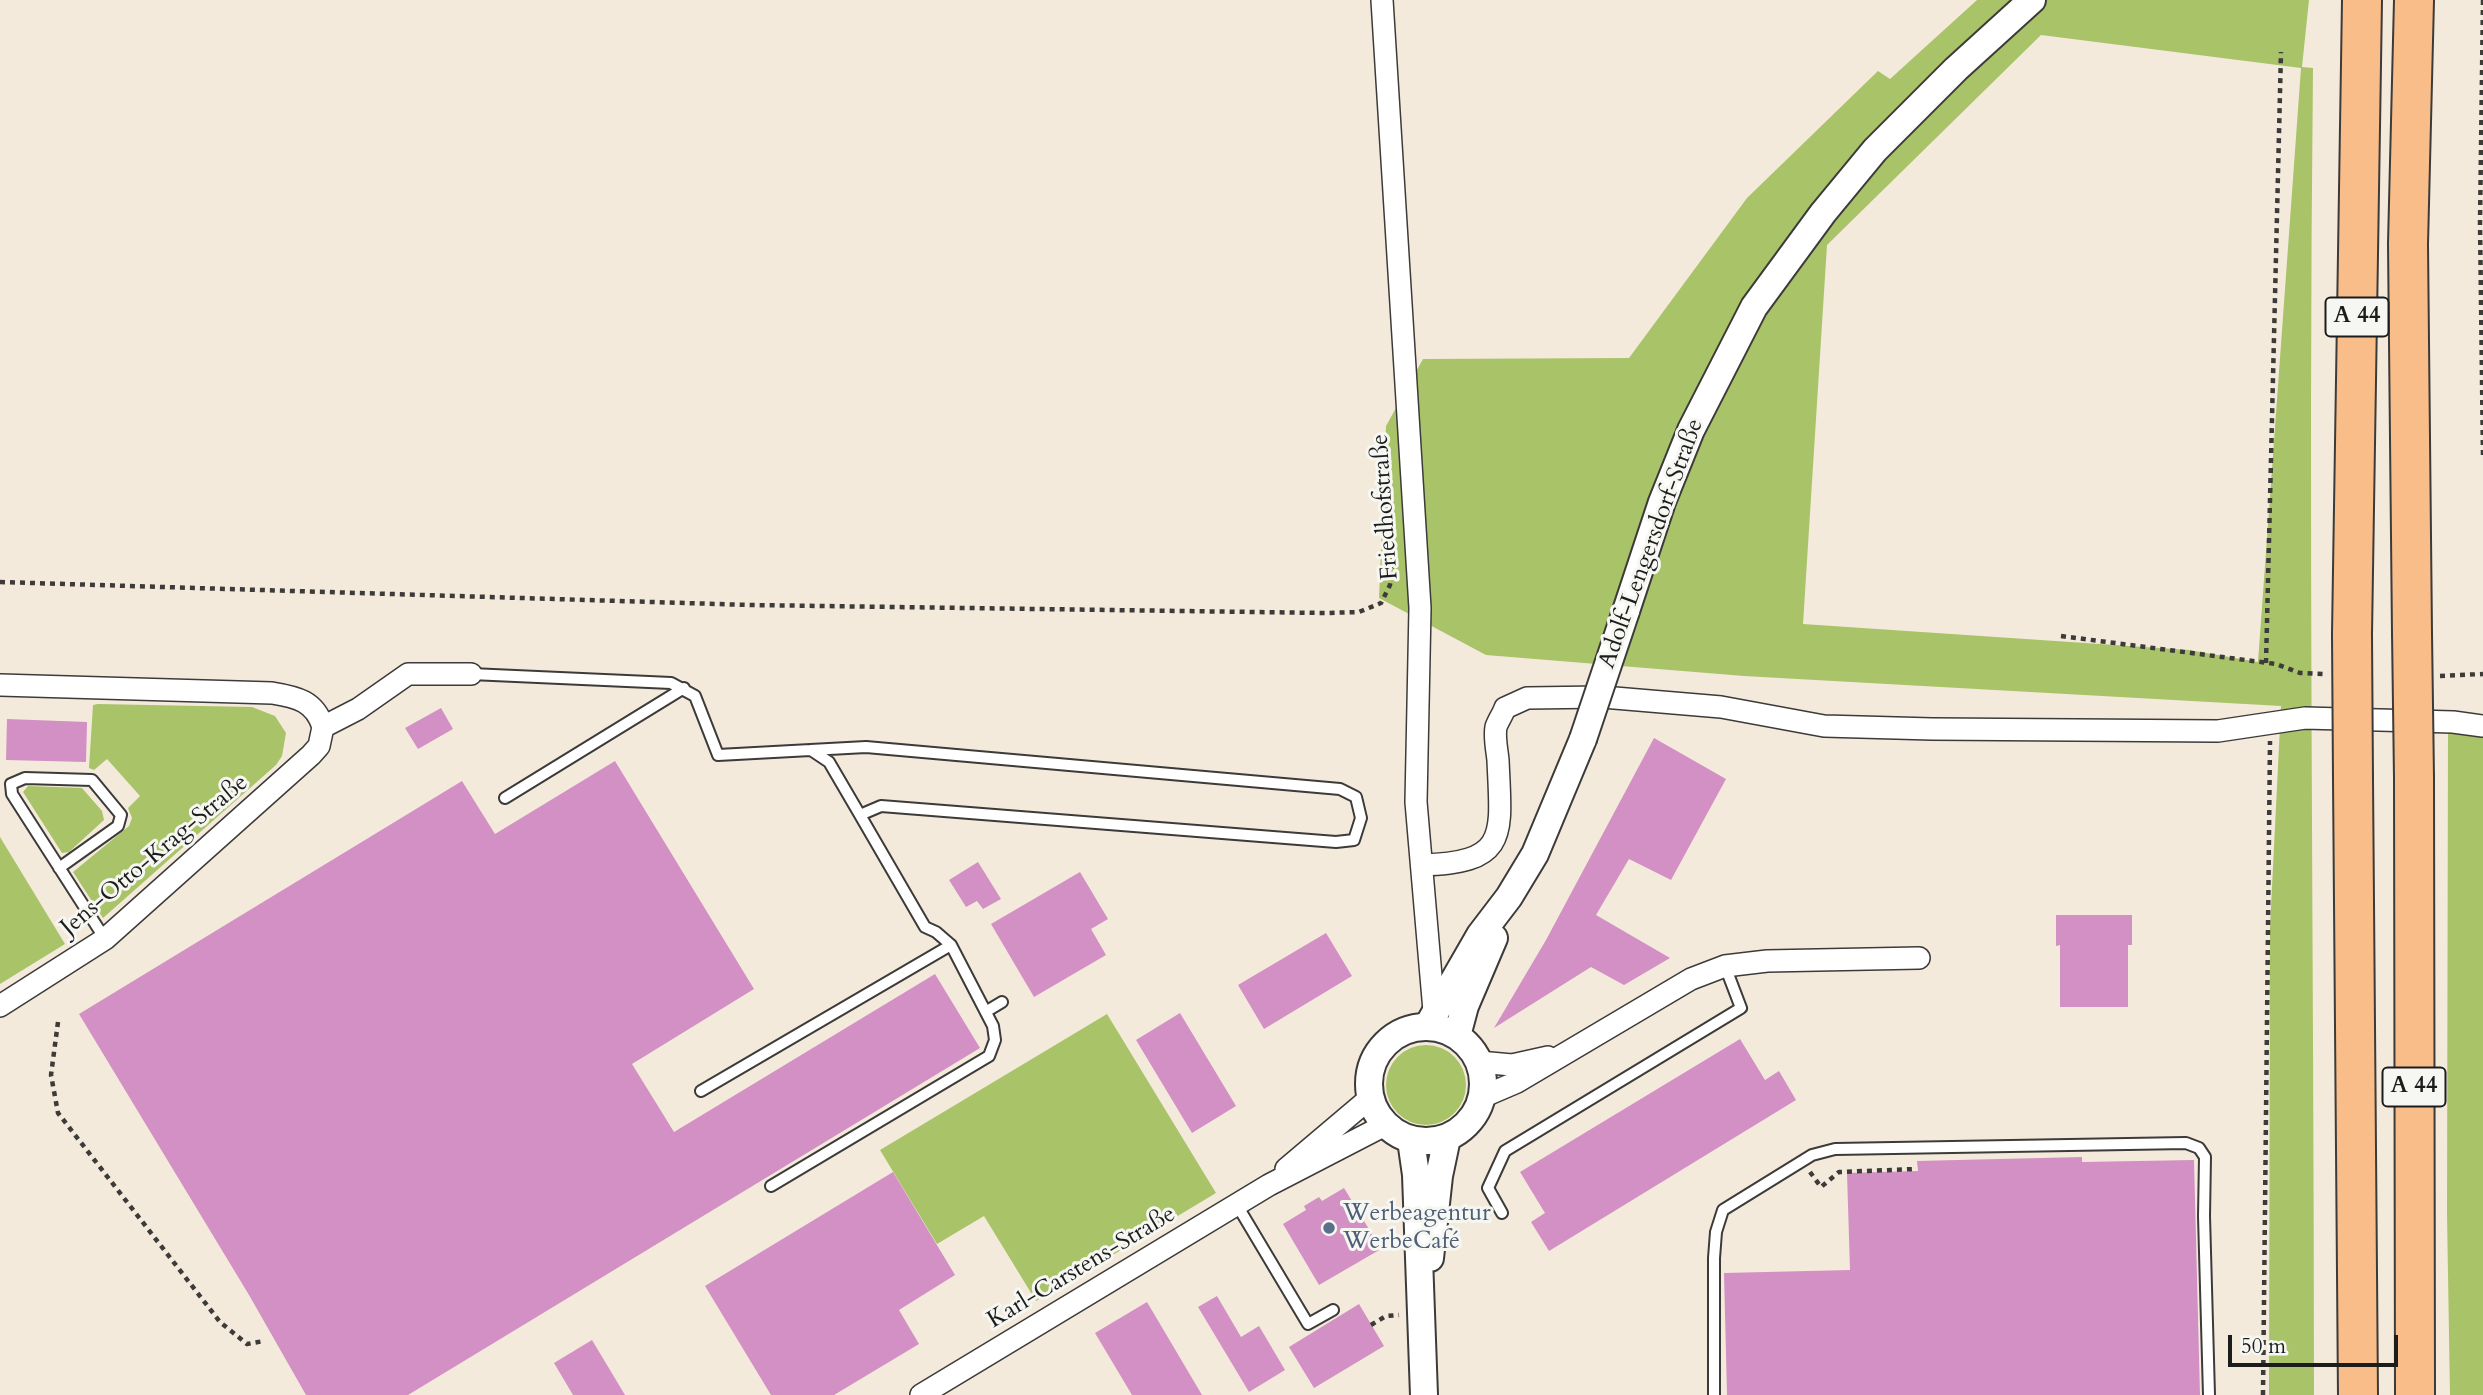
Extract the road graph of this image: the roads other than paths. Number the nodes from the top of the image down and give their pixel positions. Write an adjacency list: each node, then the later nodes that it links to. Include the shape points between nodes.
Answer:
1 (1382, 0): 13 (street, Friedhofstraße, via 1419,608 1416,803)
2 (2032, 0): 15 (street, Adolf-Lengersdorf-Straße, bridge, via 1875,150 1754,307 1691,430 1662,502 1583,739 1535,853)
3 (2362, 0): 39 (highway, A 44, bridge, via 2352,634)
4 (2414, 0): 44 (highway, A 44, bridge, via 2408,244)
5 (471, 674): 7 (lane, via 671,682); 9 (street, via 408,674)
6 (0, 685): 9 (street, via 296,696 313,706)
7 (684, 688): 10 (lane, via 704,712 718,755); 11 (lane)
8 (2483, 726): 13 (street, via 2305,719 2218,731 1824,726 1721,707 1603,697 1527,698 1506,708 1496,728 1500,828 1490,848 1462,863)
9 (323, 727): 16 (street, Jens-Otto-Krag-Straße, via 319,746 311,755)
10 (811, 750): 12 (lane, via 829,762); 12 (lane, via 866,747 1340,789 1356,797 1361,818 1354,840 1336,842 881,806)
11 (505, 797)
12 (860, 816): 17 (lane, via 925,927)
13 (1422, 865): 23 (street, Friedhofstraße)
14 (59, 868): 14 (lane, via 12,794 15,780 92,780 121,815 113,830); 16 (lane)
15 (1509, 897): 23 (street, Adolf-Lengersdorf-Straße, via 1480,935); 24 (street, Adolf-Lengersdorf-Straße)
16 (105, 939): 21 (street, Jens-Otto-Krag-Straße)
17 (951, 945): 22 (lane); 27 (lane)
18 (1919, 958): 19 (street)
19 (1725, 966): 25 (street, via 1690,979); 36 (lane, via 1741,1008 1505,1151 1488,1188)
20 (1002, 1002): 22 (lane)
21 (0, 1006)
22 (987, 1011): 34 (lane, via 995,1040 989,1056)
23 (1431, 1019): 24 (street); 29 (street, via 1394,1037 1381,1049 1368,1081)
24 (1457, 1036): 26 (street)
25 (1567, 1052): 26 (street, via 1512,1065); 28 (street)
26 (1479, 1062): 28 (street)
27 (701, 1091)
28 (1482, 1097): 31 (street, via 1469,1122)
29 (1370, 1098): 30 (street); 33 (street, Karl-Carstens-Straße)
30 (1385, 1125): 32 (street); 33 (street, Karl-Carstens-Straße)
31 (1447, 1138): 32 (street); 38 (street)
32 (1411, 1140): 38 (street)
33 (1269, 1185): 35 (street, Karl-Carstens-Straße)
34 (771, 1186)
35 (1237, 1205): 37 (lane, via 1308,1324); 40 (street, Karl-Carstens-Straße)
36 (1503, 1213)
37 (1333, 1310)
38 (1423, 1315): 41 (street)
39 (2357, 1385)
40 (921, 1395)
41 (1424, 1395)
42 (1714, 1395): 43 (lane, via 1714,1258 1723,1210 1812,1155 1835,1149 2186,1143 2199,1148 2205,1157)
43 (2209, 1395)
44 (2415, 1395)

